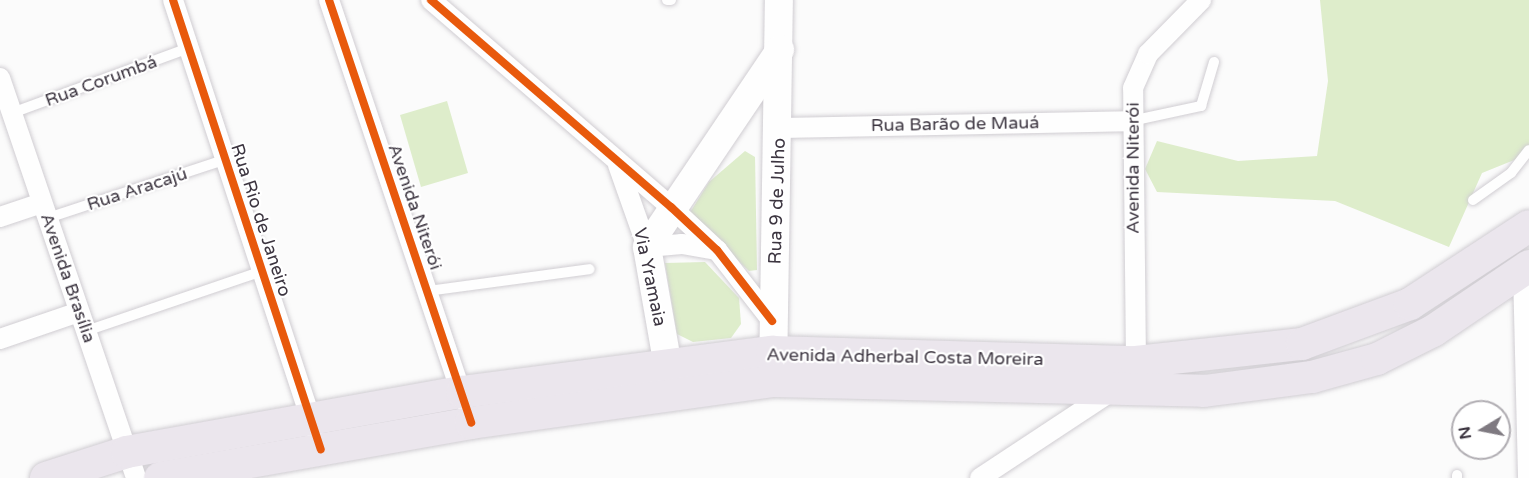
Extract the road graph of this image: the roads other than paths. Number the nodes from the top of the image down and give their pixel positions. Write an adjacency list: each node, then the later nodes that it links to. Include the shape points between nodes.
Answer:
1 (173, 0): 6 (street, Rua Rio de Janeiro)
2 (329, 0): 27 (street, Avenida Niterói)
3 (431, 0): 16 (street)
4 (778, 0): 7 (main road, Rua 9 de Julho)
5 (1201, 0): 11 (street, Avenida Niterói, via 1148,54 1133,88)
6 (189, 48): 10 (lane, Rua Corumbá); 15 (street, Rua Rio de Janeiro)
7 (780, 50): 12 (main road, Rua 9 de Julho); 13 (main road)
8 (1214, 62): 11 (lane, via 1201,106)
9 (1, 87): 10 (street, Avenida Brasília)
10 (12, 113): 19 (street, Avenida Brasília)
11 (1131, 121): 12 (street, Rua Barão de Mauá); 32 (street, Avenida Niterói)
12 (779, 128): 13 (main road, via 755,130); 29 (main road, Rua 9 de Julho)
13 (717, 144): 18 (main road)
14 (1529, 150): 17 (lane, via 1511,173)
15 (226, 159): 19 (lane, Rua Aracajú); 26 (street, Rua Rio de Janeiro)
16 (618, 165): 18 (street); 22 (street, Via Yramaia)
17 (1473, 200)
18 (671, 207): 22 (main road); 23 (street)
19 (45, 210): 20 (street); 28 (street, Avenida Brasília)
20 (0, 217)
21 (1524, 230): 25 (main road); 32 (main road, Avenida Adherbal Costa Moreira, via 1410,304 1356,328 1302,344)
22 (647, 247): 23 (street, via 682,244); 34 (main road, Via Yramaia)
23 (717, 250): 29 (street)
24 (590, 269): 27 (lane)
25 (1526, 269): 35 (main road, Avenida Adherbal Costa Moreira, via 1432,332 1377,359 1312,377 1204,391); 44 (street)
26 (262, 272): 30 (lane); 37 (street, Rua Rio de Janeiro)
27 (428, 291): 36 (street, Avenida Niterói)
28 (79, 312): 30 (street, Avenida Brasília); 31 (street)
29 (772, 321): 33 (main road, Rua 9 de Julho)
30 (86, 331): 40 (street, Avenida Brasília)
31 (0, 339)
32 (1136, 362): 33 (main road, Avenida Adherbal Costa Moreira)
33 (773, 366): 34 (main road, Avenida Adherbal Costa Moreira); 35 (main road, Avenida Adherbal Costa Moreira)
34 (670, 378): 36 (main road, Avenida Adherbal Costa Moreira); 38 (main road, Avenida Adherbal Costa Moreira)
35 (1112, 391): 43 (street)
36 (462, 392): 37 (main road, Avenida Adherbal Costa Moreira); 38 (street, Avenida Niterói)
37 (311, 418): 39 (street, Rua Rio de Janeiro); 40 (main road, Avenida Adherbal Costa Moreira)
38 (471, 423): 39 (main road, Avenida Adherbal Costa Moreira)
39 (321, 449): 42 (main road, Avenida Adherbal Costa Moreira)
40 (132, 465): 41 (main road, Avenida Adherbal Costa Moreira)
41 (46, 478)
42 (160, 478)
43 (981, 478)
44 (1528, 478)

